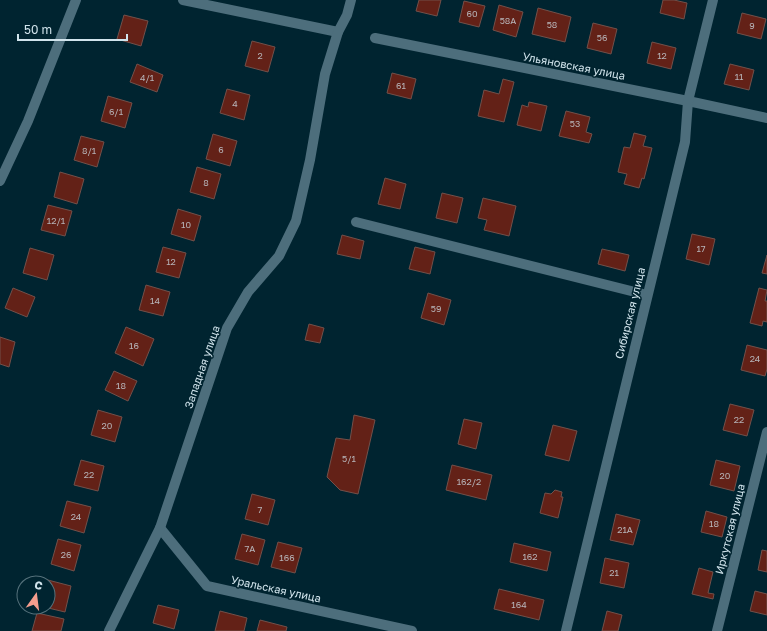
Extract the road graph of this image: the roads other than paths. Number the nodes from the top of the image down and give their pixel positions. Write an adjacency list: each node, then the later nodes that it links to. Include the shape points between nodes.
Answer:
1 (76, 0): 9 (street, via 28,121)
2 (183, 0): 5 (street)
3 (351, 0): 5 (street, Западная улица, via 348,15)
4 (713, 0): 7 (street, Сибирская улица)
5 (338, 32): 13 (street, Западная улица, via 325,74 310,160 296,220 279,256 248,292 227,328)
6 (375, 38): 7 (street, Ульяновская улица)
7 (688, 101): 8 (street, Ульяновская улица); 11 (street, Сибирская улица, via 685,142)
8 (767, 118)
9 (0, 180)
10 (356, 222): 11 (street)
11 (647, 295): 16 (street, Сибирская улица)
12 (767, 432): 17 (street, Иркутская улица)
13 (160, 528): 14 (street, Западная улица); 15 (street, Уральская улица, via 207,586)
14 (109, 631)
15 (412, 631)
16 (566, 631)
17 (717, 631)

